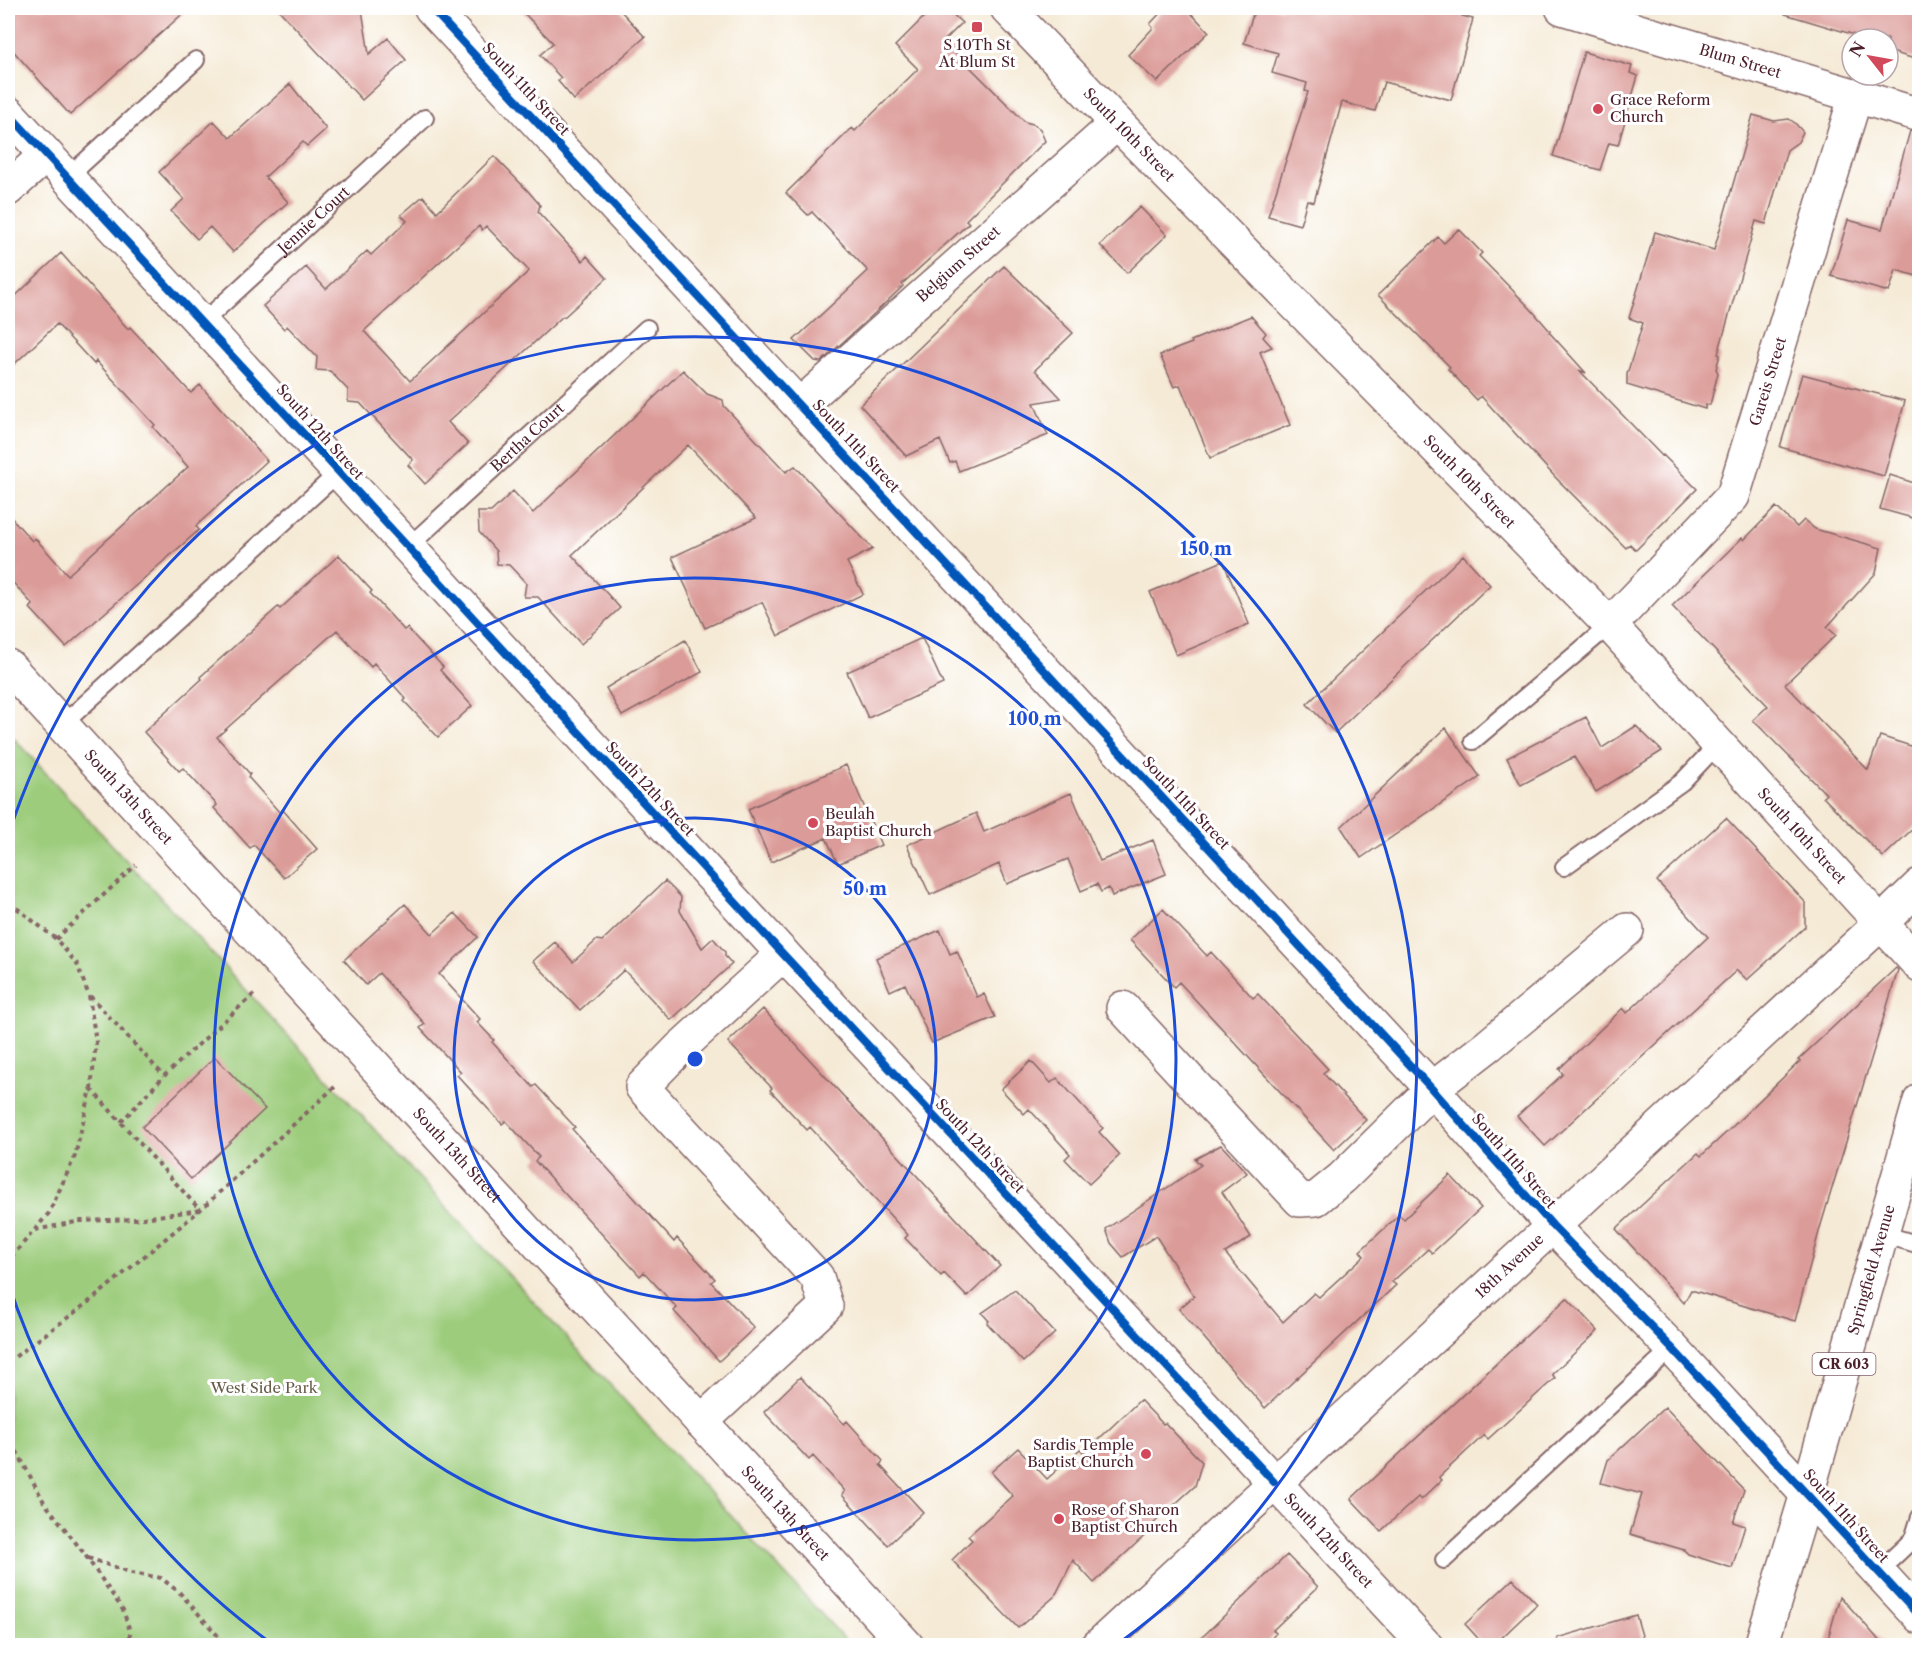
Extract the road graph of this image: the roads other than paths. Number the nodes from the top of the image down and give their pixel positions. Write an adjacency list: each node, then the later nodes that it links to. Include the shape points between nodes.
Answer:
1 (431, 8): 14 (street, South 11th Street)
2 (1007, 8): 9 (street, South 10th Street)
3 (1562, 8): 5 (street, Blum Street)
4 (196, 60): 10 (lane)
5 (1856, 96): 7 (street, Blum Street); 17 (street, Gareis Street, via 1733,496)
6 (8, 113): 10 (street, South 12th Street)
7 (1920, 115)
8 (424, 118): 12 (lane, Jennie Court)
9 (1117, 123): 14 (street, Belgium Street); 17 (street, South 10th Street)
10 (57, 166): 11 (street); 12 (street, South 12th Street)
11 (8, 189)
12 (202, 323): 15 (street, South 12th Street)
13 (647, 328): 16 (lane, Bertha Court)
14 (800, 405): 29 (street, South 11th Street)
15 (338, 473): 16 (street, South 12th Street); 19 (lane)
16 (408, 547): 26 (street, South 12th Street)
17 (1610, 625): 20 (lane); 21 (street, South 10th Street)
18 (8, 666): 19 (street, South 13th Street)
19 (62, 725): 35 (street, South 13th Street)
20 (1473, 741)
21 (1718, 744): 22 (lane, via 1682,782); 24 (street, South 10th Street)
22 (1564, 867)
23 (1920, 885): 24 (street, 18th Avenue)
24 (1880, 924): 27 (street, South 10th Street); 31 (street, 18th Avenue)
25 (1627, 930): 29 (street)
26 (783, 954): 35 (street, via 642,1087 816,1277 825,1306); 36 (street, South 12th Street)
27 (1920, 966)
28 (1123, 1008): 29 (street, via 1300,1200 1316,1199 1333,1185)
29 (1432, 1089): 31 (street, South 11th Street)
30 (1920, 1101): 32 (street, Springfield Avenue / CR 603)
31 (1553, 1226): 34 (street, South 11th Street); 36 (street, 18th Avenue)
32 (1882, 1234): 33 (lane); 37 (street, Springfield Avenue / CR 603)
33 (1920, 1245)
34 (1672, 1348): 37 (street, South 11th Street); 39 (lane)
35 (701, 1422): 42 (street, South 13th Street)
36 (1274, 1482): 43 (street, 18th Avenue); 44 (street, South 12th Street)
37 (1807, 1494): 40 (street, South 11th Street); 45 (street, Springfield Avenue / CR 603)
38 (1920, 1517): 40 (lane, via 1913,1539)
39 (1444, 1560)
40 (1878, 1572): 41 (street, South 11th Street)
41 (1920, 1617)
42 (907, 1646)
43 (1098, 1646)
44 (1426, 1646)
45 (1761, 1646)

